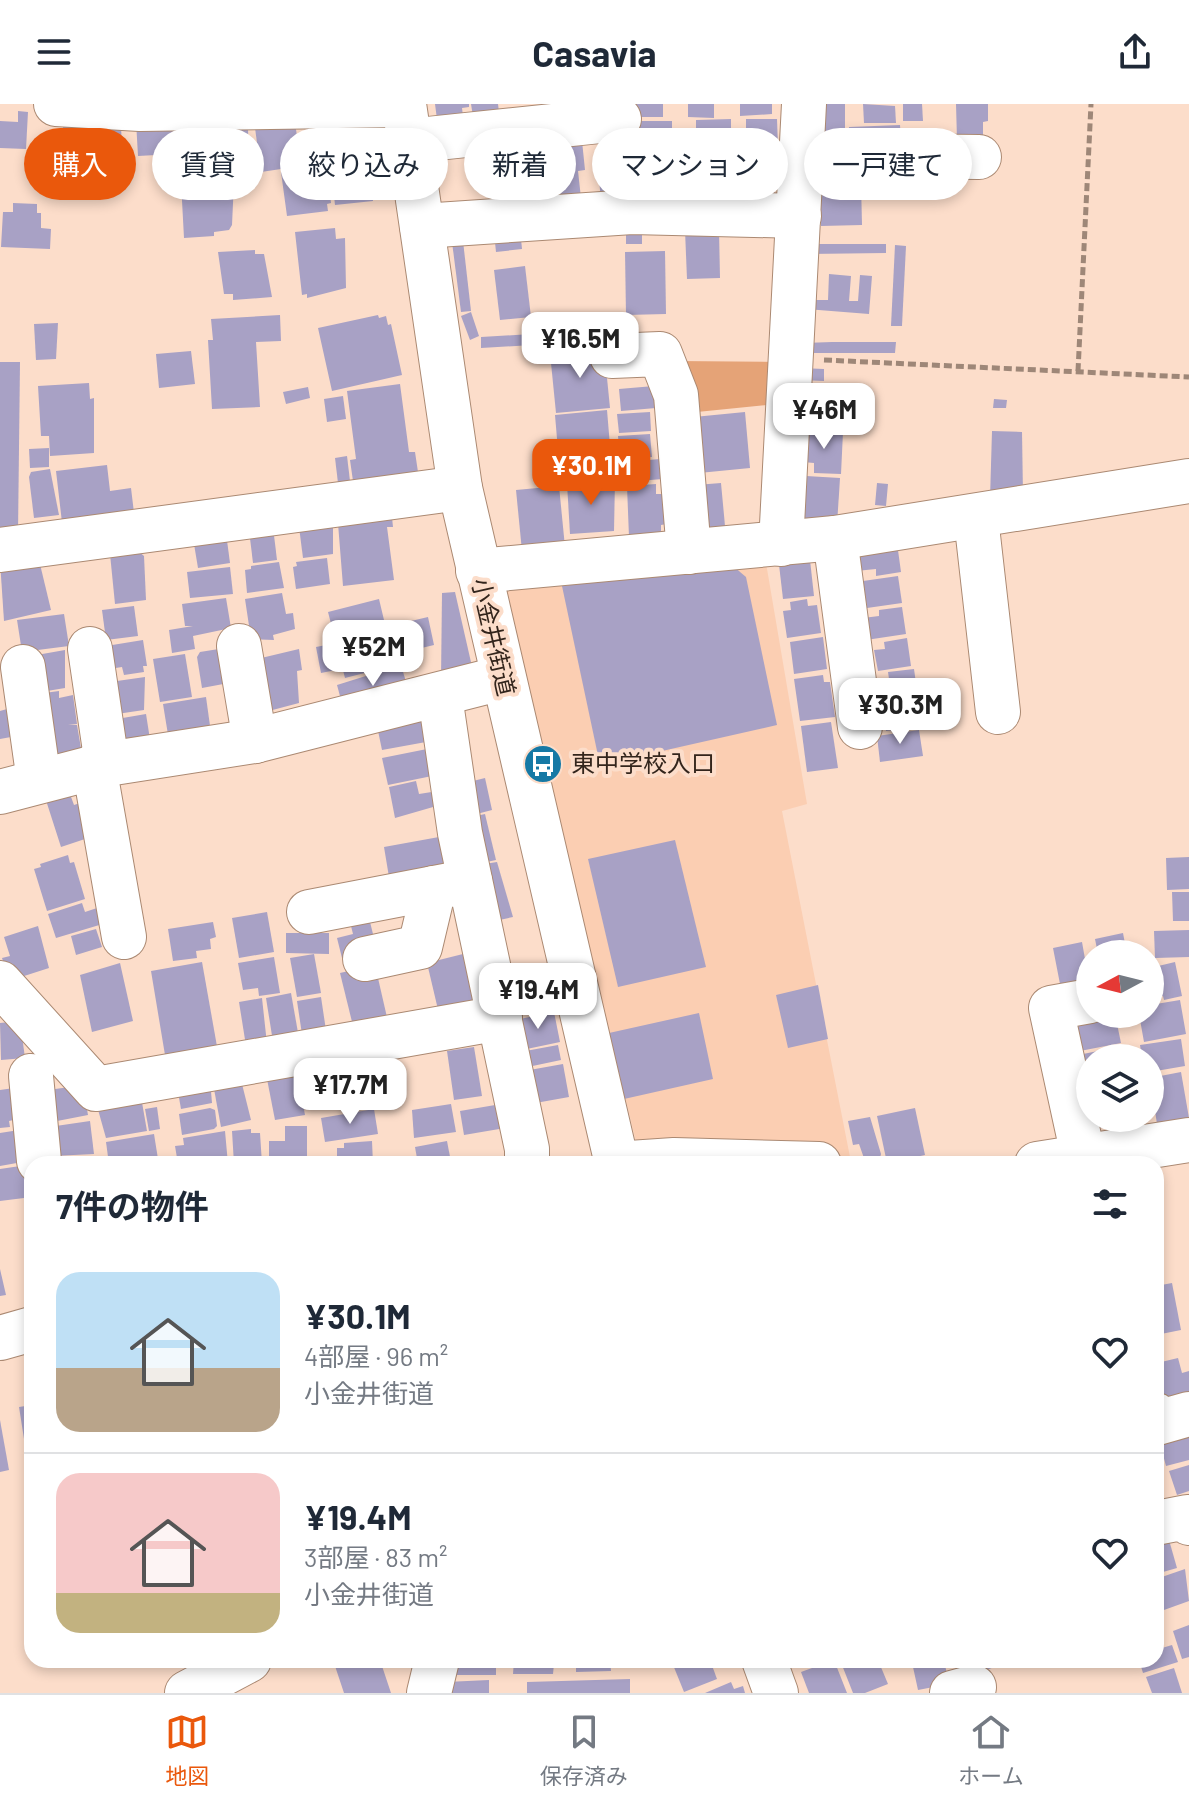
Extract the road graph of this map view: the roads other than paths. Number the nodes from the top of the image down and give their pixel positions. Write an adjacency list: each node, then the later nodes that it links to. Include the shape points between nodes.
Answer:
1 (56, 104): 3 (street)
2 (804, 104): 5 (street)
3 (405, 117): 4 (street); 8 (street, 小金井街道)
4 (619, 119)
5 (801, 155): 6 (street); 7 (street)
6 (979, 157)
7 (799, 216): 8 (street, via 632,212); 14 (street)
8 (422, 226): 11 (street, 小金井街道)
9 (612, 356): 16 (street, via 660,354 676,395)
10 (1189, 481): 12 (street)
11 (460, 488): 15 (street); 17 (street, 小金井街道)
12 (976, 518): 13 (street); 23 (street)
13 (835, 538): 14 (street); 24 (street)
14 (781, 544): 16 (street)
15 (0, 550)
16 (689, 552): 17 (street)
17 (478, 571): 21 (street, 小金井街道)
18 (239, 646): 25 (street)
19 (90, 649): 26 (street)
20 (23, 667): 27 (street)
21 (502, 678): 22 (street); 40 (street, 小金井街道)
22 (440, 696): 25 (street); 28 (street)
23 (998, 712)
24 (860, 727)
25 (255, 741): 26 (street)
26 (100, 765): 27 (street); 30 (street)
27 (20, 786)
28 (452, 884): 29 (street); 31 (street, via 420,947); 34 (street)
29 (309, 912)
30 (124, 937)
31 (365, 959)
32 (0, 983): 35 (street)
33 (1076, 1004): 41 (street, via 1051,1008)
34 (500, 1018): 35 (street, via 96,1089); 39 (street)
35 (78, 1069): 36 (street)
36 (15, 1078): 38 (street)
37 (1189, 1140): 42 (street)
38 (38, 1156)
39 (527, 1156)
40 (614, 1156)
41 (1096, 1156)
42 (1101, 1156)
43 (24, 1331): 44 (street)
44 (0, 1338)
45 (1189, 1414): 46 (street)
46 (1164, 1421)
47 (1164, 1521): 48 (street, via 1187,1517)
48 (1189, 1523)
49 (234, 1668): 52 (street)
50 (435, 1668): 53 (street)
51 (767, 1668): 54 (street)
52 (187, 1693)
53 (429, 1693)
54 (776, 1693)

